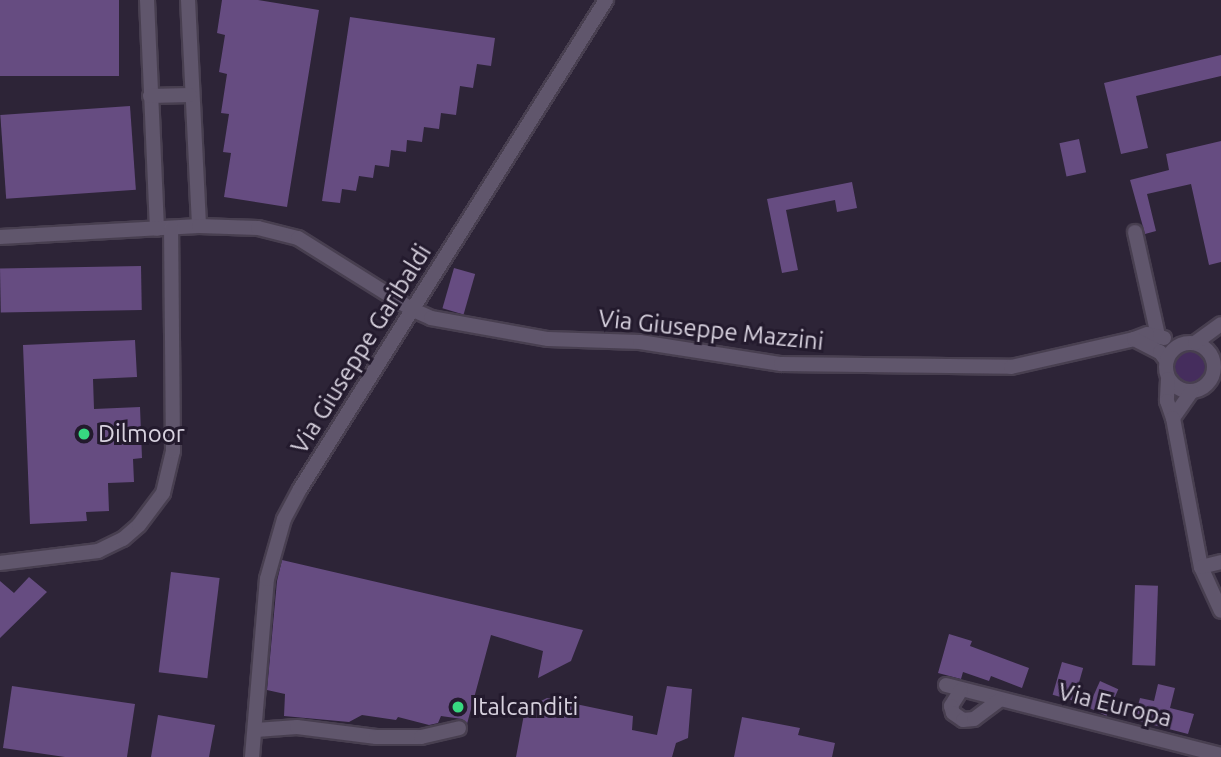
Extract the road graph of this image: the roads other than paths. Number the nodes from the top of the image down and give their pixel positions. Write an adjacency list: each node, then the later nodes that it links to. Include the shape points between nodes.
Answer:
1 (147, 0): 5 (street)
2 (188, 0): 4 (street)
3 (606, 0): 10 (street, Via Giuseppe Garibaldi)
4 (190, 95): 5 (street); 6 (street)
5 (150, 96): 7 (street)
6 (199, 226): 7 (street, Via Giuseppe Mazzini); 10 (street, Via Giuseppe Mazzini, via 258,228 298,238)
7 (164, 228): 9 (street, Via Giuseppe Mazzini); 22 (street, via 173,451 163,493 139,525 98,551)
8 (1135, 232): 12 (street)
9 (0, 237)
10 (411, 309): 13 (street, Via Giuseppe Mazzini, via 431,318 548,339 640,342 781,364 1011,367); 29 (street, Via Giuseppe Garibaldi, via 284,519 267,579)
11 (1221, 325): 14 (street); 17 (street)
12 (1158, 336): 13 (street, Via Giuseppe Mazzini); 15 (street)
13 (1133, 339): 16 (street, via 1160,352)
14 (1195, 343): 15 (street); 17 (street)
15 (1178, 346): 16 (street)
16 (1166, 360): 18 (street)
17 (1215, 360): 19 (street, via 1210,381)
18 (1168, 379): 19 (street, via 1178,389); 20 (street, via 1167,401)
19 (1191, 392): 20 (street)
20 (1173, 418): 23 (street)
21 (1221, 562): 23 (street)
22 (0, 563)
23 (1201, 567): 24 (street)
24 (1221, 611)
25 (946, 685): 26 (street, Via Europa)
26 (961, 690): 27 (street, Via Europa); 27 (street, via 951,706 962,719 974,719)
27 (999, 700): 30 (street, Via Europa)
28 (459, 728): 29 (street, via 421,737 376,737 297,727)
29 (256, 730): 31 (street, Via Giuseppe Garibaldi)
30 (1221, 755)
31 (252, 757)

